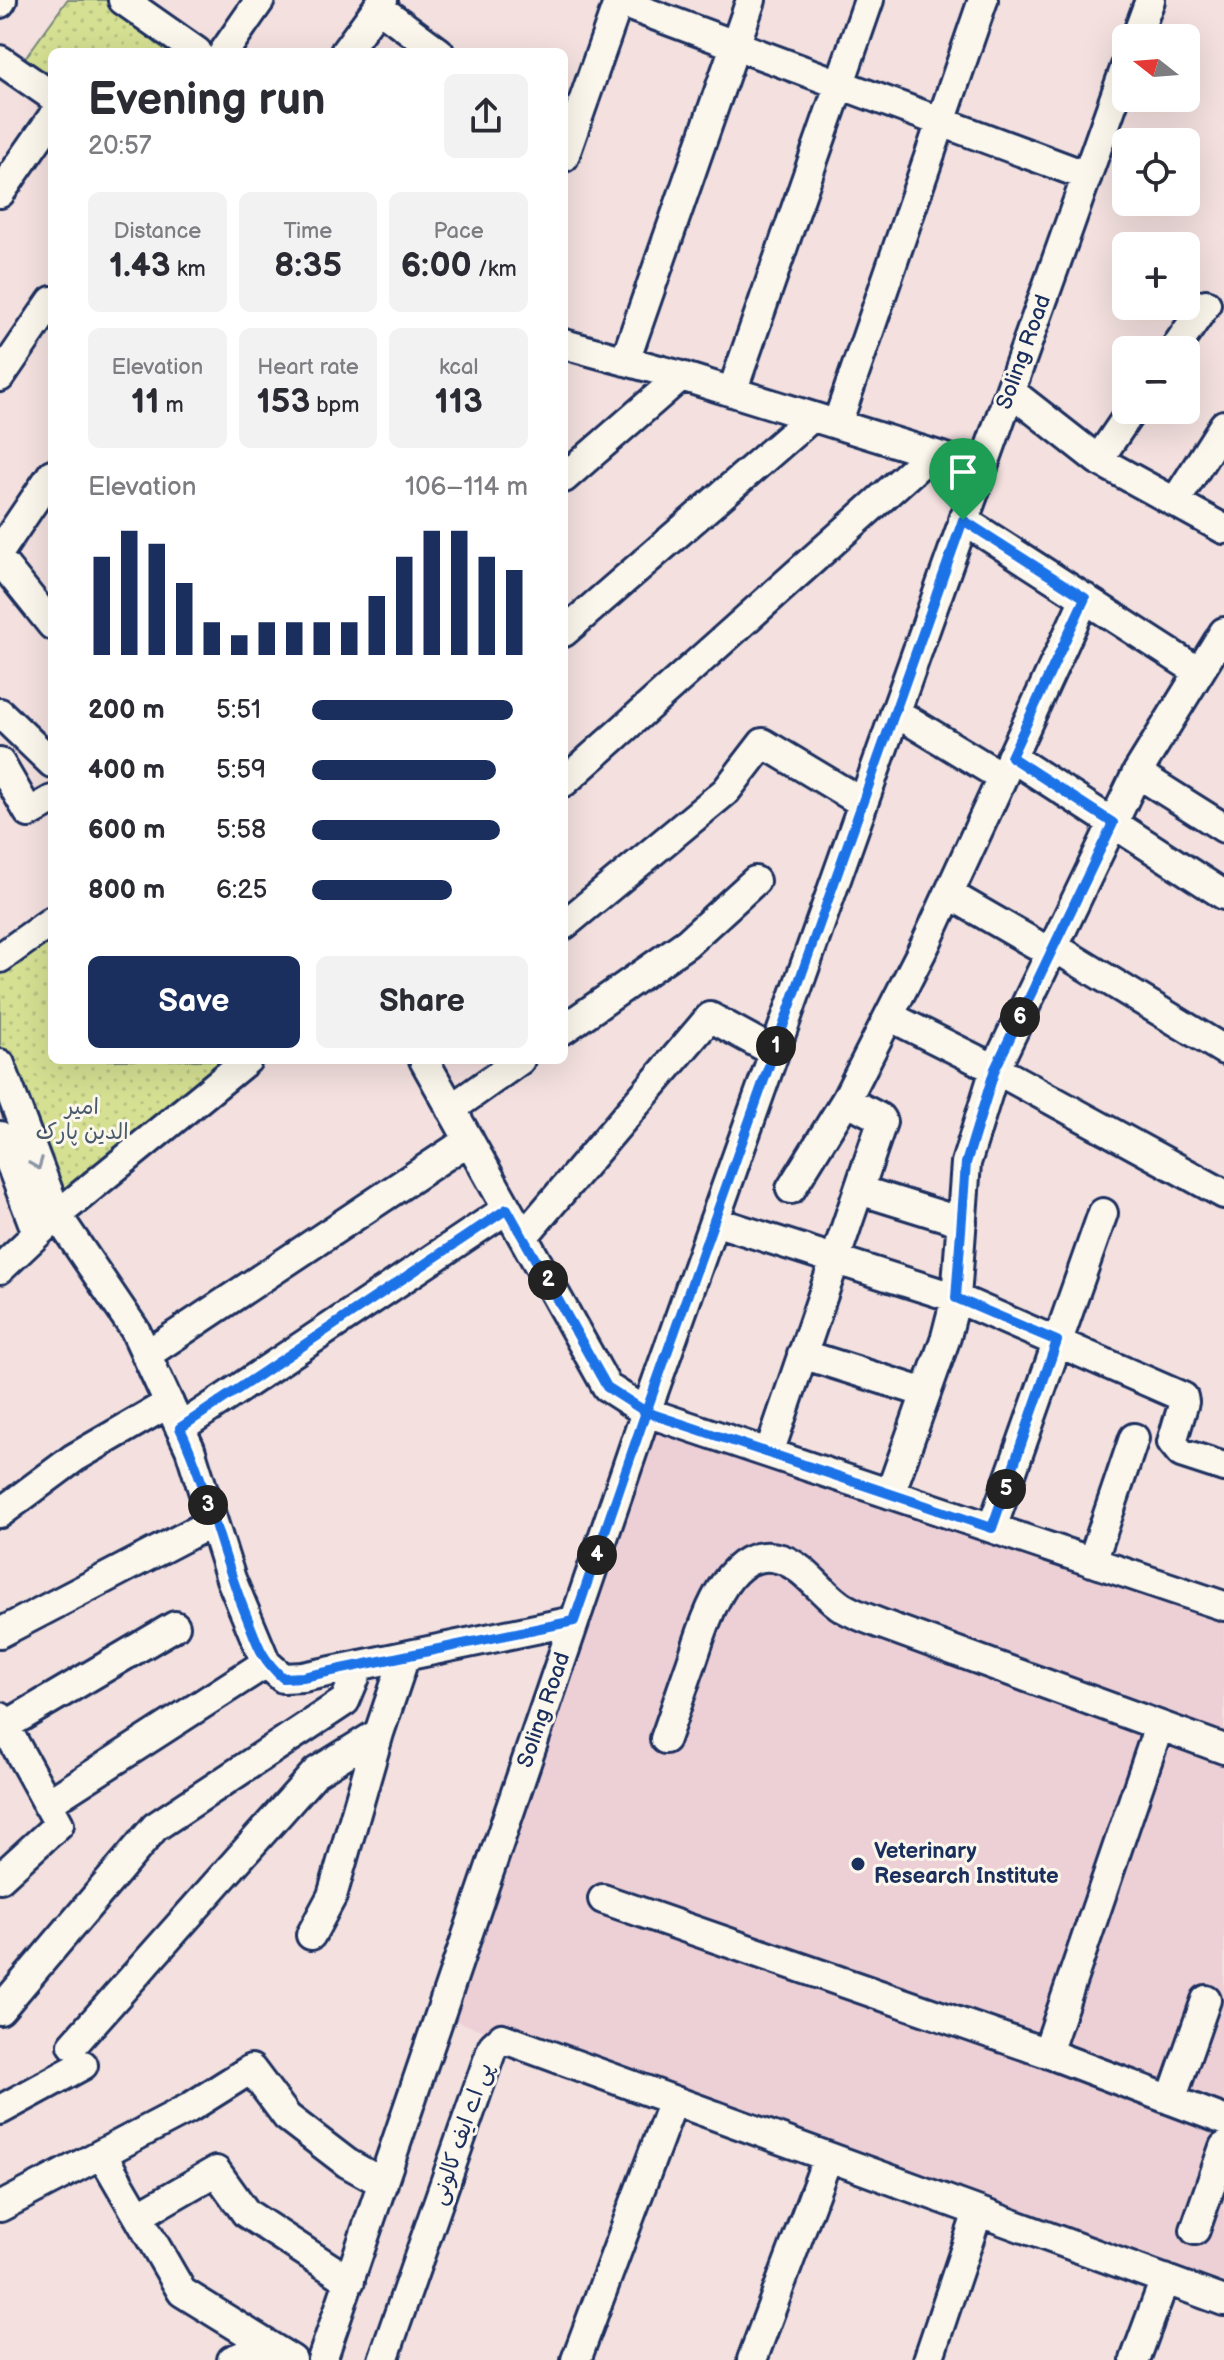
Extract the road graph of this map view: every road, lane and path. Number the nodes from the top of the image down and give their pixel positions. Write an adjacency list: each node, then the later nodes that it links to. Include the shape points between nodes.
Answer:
1 (260, 0): 12 (street)
2 (751, 0): 10 (street)
3 (869, 0): 16 (street)
4 (983, 0): 20 (street)
5 (1150, 0): 9 (street)
6 (619, 1): 10 (street); 18 (street)
7 (131, 2): 11 (street)
8 (380, 4): 13 (street); 14 (street)
9 (1141, 24)
10 (735, 45): 16 (street); 29 (street)
11 (192, 48)
12 (227, 48)
13 (348, 48)
14 (434, 48)
15 (0, 60): 17 (street)
16 (839, 84): 20 (street); 33 (street)
17 (48, 93)
18 (573, 100): 22 (street)
19 (1112, 105): 23 (street, Soling Road)
20 (941, 122): 23 (street); 34 (street)
21 (48, 124): 24 (street)
22 (568, 132)
23 (1087, 176): 32 (street, Soling Road)
24 (0, 193)
25 (1206, 304): 27 (street)
26 (48, 307): 31 (street)
27 (1184, 336)
28 (568, 345): 29 (street)
29 (625, 361): 30 (street)
30 (681, 376): 33 (street); 40 (street)
31 (0, 377)
32 (1010, 391): 38 (street); 39 (street, Soling Road)
33 (732, 392): 34 (street)
34 (825, 420): 37 (street); 49 (street)
35 (1122, 424): 38 (street)
36 (1224, 425): 42 (street)
37 (931, 454): 39 (street); 58 (street)
38 (1098, 460): 42 (street)
39 (981, 469): 43 (street, Soling Road)
40 (568, 475)
41 (48, 480): 45 (street)
42 (1175, 502): 44 (street)
43 (963, 520): 47 (street); 52 (street, Soling Road)
44 (1224, 529)
45 (0, 551)
46 (0, 560): 48 (street)
47 (1085, 598): 51 (street); 56 (street)
48 (48, 620)
49 (568, 629)
50 (1224, 632): 51 (street)
51 (1199, 672): 57 (street)
52 (895, 712): 56 (street); 60 (street, Soling Road)
53 (0, 713): 54 (street)
54 (48, 759)
55 (0, 763): 59 (street, via 29,813)
56 (1007, 767): 61 (street); 64 (street)
57 (1137, 773): 61 (street); 62 (street)
58 (568, 778)
59 (48, 802)
60 (863, 803): 66 (street, via 763,743 726,791); 73 (street, Soling Road)
61 (1113, 823): 65 (street); 68 (street)
62 (1224, 828)
63 (755, 881): 71 (street, via 687,943)
64 (949, 894): 68 (street); 70 (street)
65 (1224, 895)
66 (568, 922)
67 (48, 924): 69 (street)
68 (1052, 950): 72 (street); 78 (street)
69 (0, 958)
70 (889, 1016): 78 (street); 79 (street)
71 (568, 1026)
72 (1224, 1050)
73 (774, 1052): 88 (street, Soling Road); 91 (street, via 710,1017)
74 (0, 1064): 90 (street, one-way to 90)
75 (242, 1064): 90 (street)
76 (426, 1064): 80 (street)
77 (514, 1064): 80 (street)
78 (995, 1069): 85 (street); 89 (street, via 966,1163)
79 (846, 1100): 83 (street); 84 (street, via 882,1122)
80 (451, 1109): 82 (street)
81 (0, 1136): 90 (street)
82 (469, 1140): 86 (street); 97 (street)
83 (791, 1189)
84 (859, 1190): 89 (street); 92 (street)
85 (1224, 1194)
86 (507, 1209): 91 (street); 100 (street)
87 (1103, 1213): 95 (street)
88 (714, 1221): 92 (street); 99 (street, Soling Road)
89 (962, 1222): 94 (street)
90 (47, 1224): 93 (street); 97 (street, via 135,1330)
91 (523, 1237): 99 (street, via 607,1387)
92 (834, 1259): 94 (street); 96 (street)
93 (0, 1269)
94 (956, 1298): 95 (street); 98 (street)
95 (1057, 1341): 103 (street, via 1183,1397 1172,1442 1181,1453); 107 (street)
96 (802, 1354): 98 (street); 102 (street)
97 (146, 1355): 100 (street)
98 (926, 1393): 104 (street)
99 (646, 1412): 102 (street); 110 (street, Soling Road)
100 (174, 1416): 105 (street, via 74,1458); 106 (street)
101 (1134, 1438): 108 (street)
102 (769, 1453): 104 (street)
103 (1224, 1467)
104 (890, 1494): 107 (street)
105 (0, 1513)
106 (213, 1522): 112 (street); 114 (street)
107 (992, 1528): 108 (street)
108 (1092, 1562): 109 (street)
109 (1224, 1606)
110 (574, 1621): 113 (street); 135 (street, Soling Road)
111 (175, 1626): 116 (street)
112 (0, 1633)
113 (405, 1656): 115 (street); 118 (street)
114 (266, 1663): 115 (street, via 283,1678); 121 (street)
115 (360, 1665): 126 (street, via 345,1701 155,1827)
116 (3, 1721): 121 (street)
117 (1159, 1726): 119 (street, via 842,1608 804,1573 767,1557 753,1558 725,1584 710,1611); 120 (street); 127 (street)
118 (379, 1733): 124 (street, via 332,1896); 130 (street, via 316,1772 78,2055)
119 (665, 1739)
120 (1224, 1749)
121 (47, 1804): 122 (street, via 59,1824)
122 (0, 1878)
123 (603, 1899): 127 (street)
124 (311, 1935)
125 (1206, 2000): 128 (street)
126 (0, 2010)
127 (1047, 2053): 128 (street)
128 (1171, 2100): 131 (street)
129 (673, 2101): 134 (street, پی اے ایف کالونی); 147 (street, پی اے ایف کالونی, via 512,2041 497,2041); 148 (street)
130 (0, 2110)
131 (1224, 2120)
132 (1224, 2147): 139 (street)
133 (102, 2154): 135 (street, via 251,2069 287,2117); 136 (street); 138 (street)
134 (828, 2157): 137 (street, پی اے ایف کالونی); 149 (street)
135 (383, 2183): 141 (street, Soling Road)
136 (0, 2207)
137 (978, 2212): 140 (street, پی اے ایف کالونی); 150 (street)
138 (138, 2216): 141 (street, via 216,2171 246,2213); 143 (street, via 182,2292)
139 (1195, 2230)
140 (1165, 2279): 142 (street, پی اے ایف کالونی); 151 (street)
141 (350, 2281): 146 (street, Soling Road)
142 (1224, 2301)
143 (267, 2346): 144 (street); 145 (street)
144 (232, 2360)
145 (292, 2360)
146 (322, 2360)
147 (383, 2360)
148 (576, 2360)
149 (752, 2360)
150 (928, 2360)
151 (1135, 2360)

